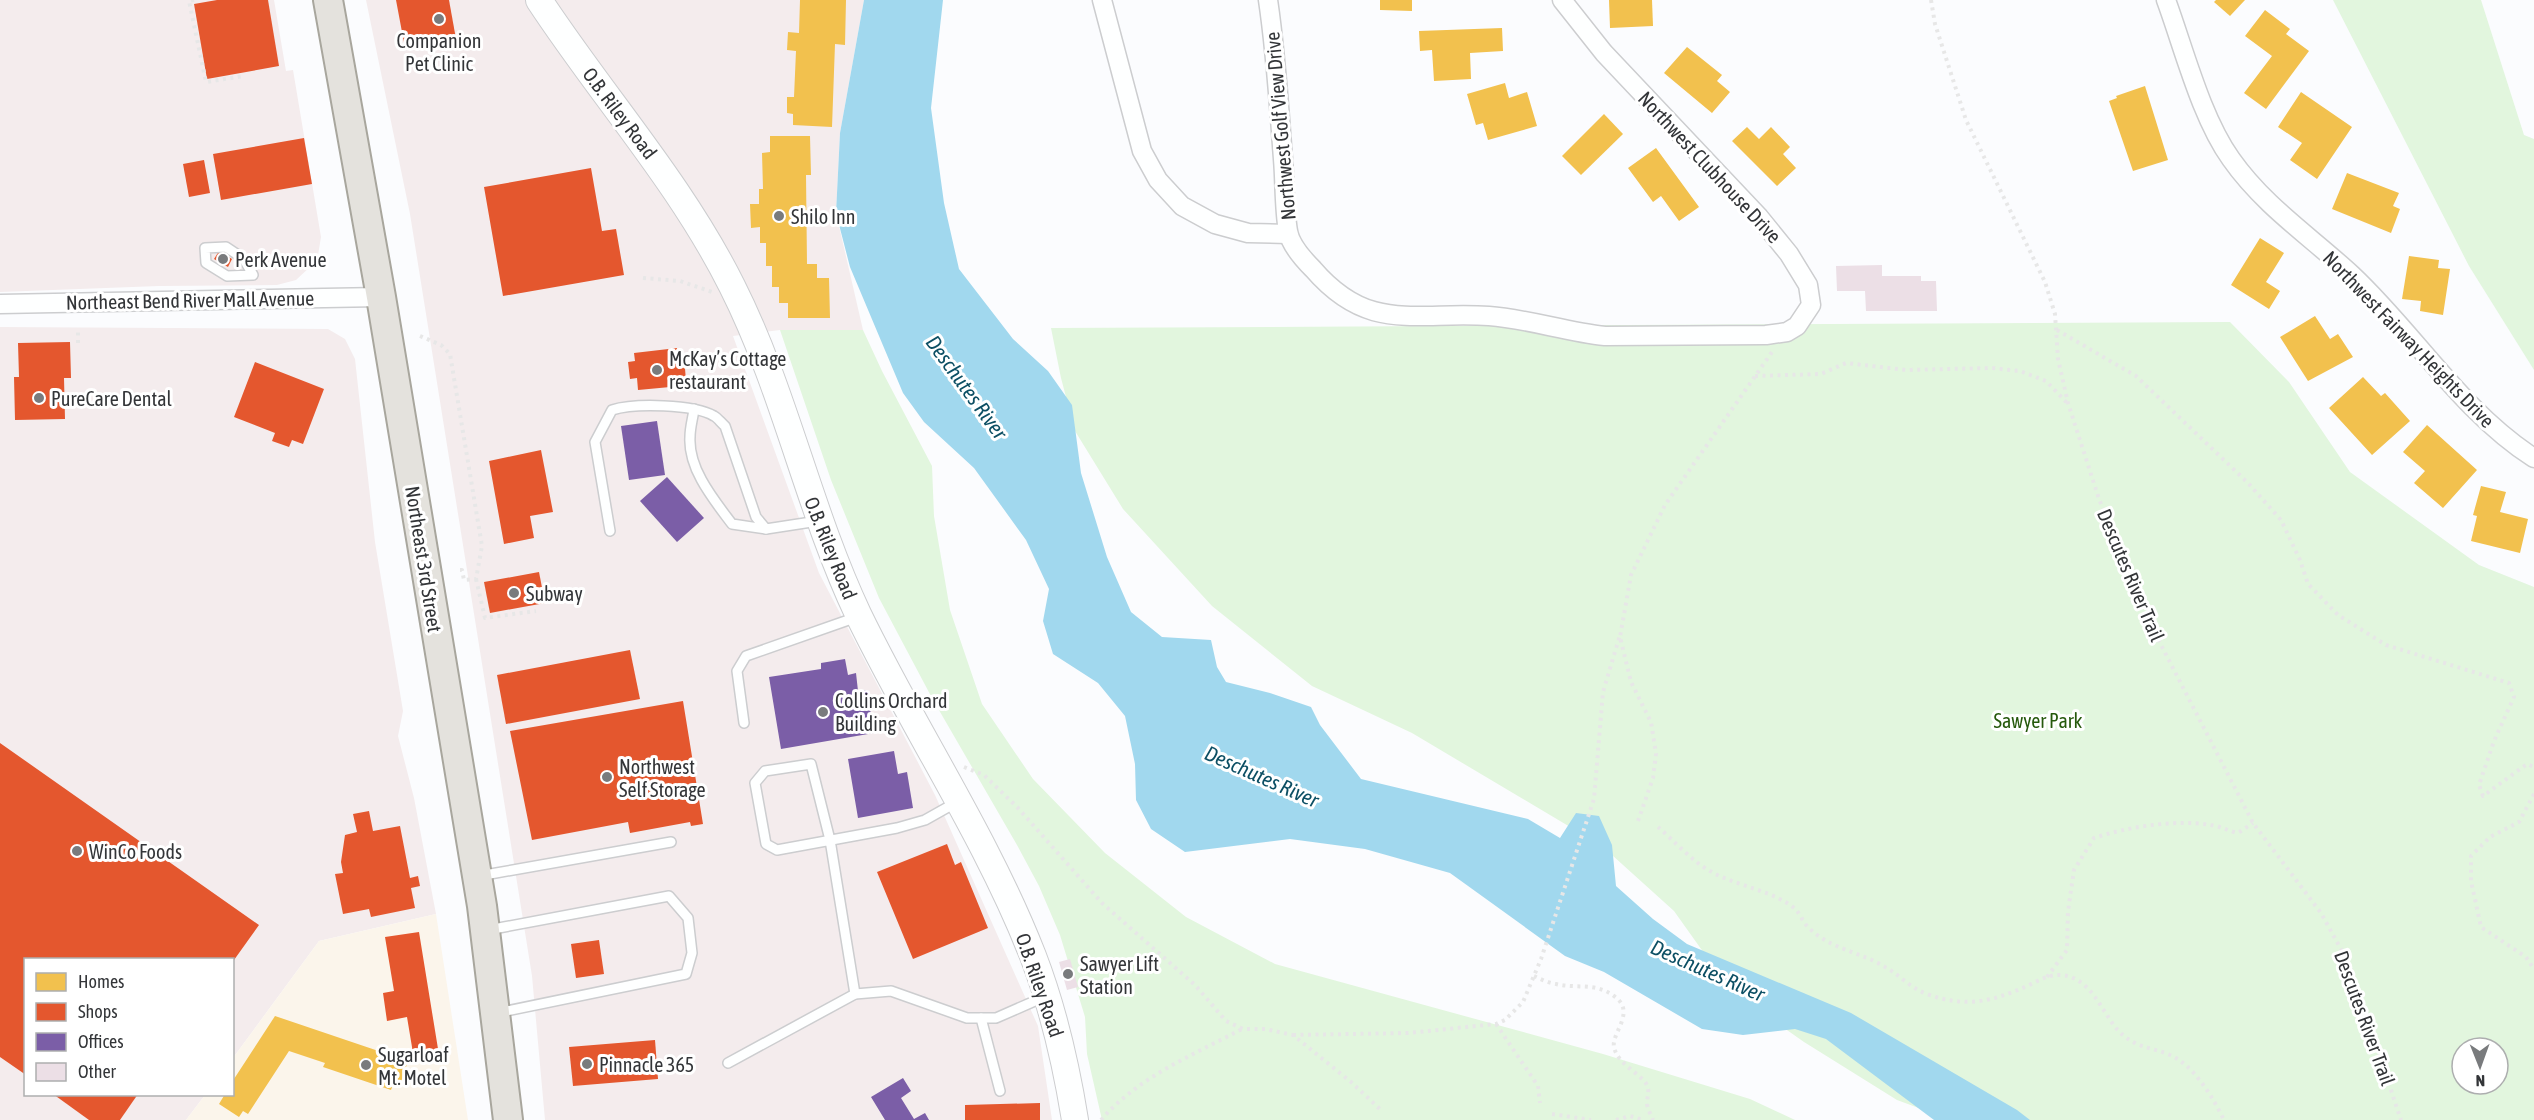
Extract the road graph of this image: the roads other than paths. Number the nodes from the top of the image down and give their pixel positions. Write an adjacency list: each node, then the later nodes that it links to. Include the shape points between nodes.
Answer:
1 (328, 0): 9 (main road, Northeast 3rd Street)
2 (539, 0): 14 (street, O.B. Riley Road, via 649,151 711,245 751,326)
3 (1102, 0): 7 (street, via 1142,151 1158,180 1182,206 1215,224 1248,233)
4 (1268, 0): 7 (street, Northwest Golf View Drive, via 1275,46)
5 (1562, 0): 11 (street, Northwest Clubhouse Drive, via 1604,53 1759,217 1808,285 1811,305 1802,321 1787,332 1766,336 1605,336)
6 (2166, 0): 13 (street, Northwest Fairway Heights Drive, via 2207,116 2230,159 2268,204 2353,276 2478,411)
7 (1288, 234): 11 (street, Northwest Golf View Drive, via 1327,286 1376,313)
8 (253, 275): 8 (lane, via 227,276 206,263 205,248 226,247 244,259)
9 (381, 297): 10 (street, Northeast Bend River Mall Avenue); 22 (main road, Northeast 3rd Street)
10 (0, 304)
11 (1525, 320)
12 (694, 409): 15 (lane, via 714,416 724,426 756,518); 15 (lane, via 689,438 696,468 713,499 732,524); 16 (lane, via 625,406 612,410 606,418 595,442)
13 (2534, 458)
14 (819, 521): 15 (lane); 17 (street, O.B. Riley Road)
15 (766, 529)
16 (610, 531)
17 (859, 616): 18 (lane, via 746,656 737,671); 19 (street, O.B. Riley Road)
18 (744, 723)
19 (959, 801): 20 (lane, via 925,820); 25 (street, O.B. Riley Road, via 1016,915)
20 (830, 840): 20 (lane, via 811,764 765,771 755,783 766,844 777,850); 24 (lane)
21 (671, 842): 22 (lane)
22 (477, 876): 23 (main road, Northeast 3rd Street)
23 (485, 931): 26 (main road, Northeast 3rd Street); 26 (lane, via 669,896 688,918 692,953 686,974)
24 (855, 994): 27 (lane, via 891,991 967,1018); 28 (lane)
25 (1047, 996): 27 (lane, via 996,1018); 31 (street, O.B. Riley Road)
26 (495, 1013): 30 (main road, Northeast 3rd Street)
27 (981, 1018): 29 (lane)
28 (728, 1063)
29 (1000, 1091)
30 (508, 1120)
31 (1075, 1120)

